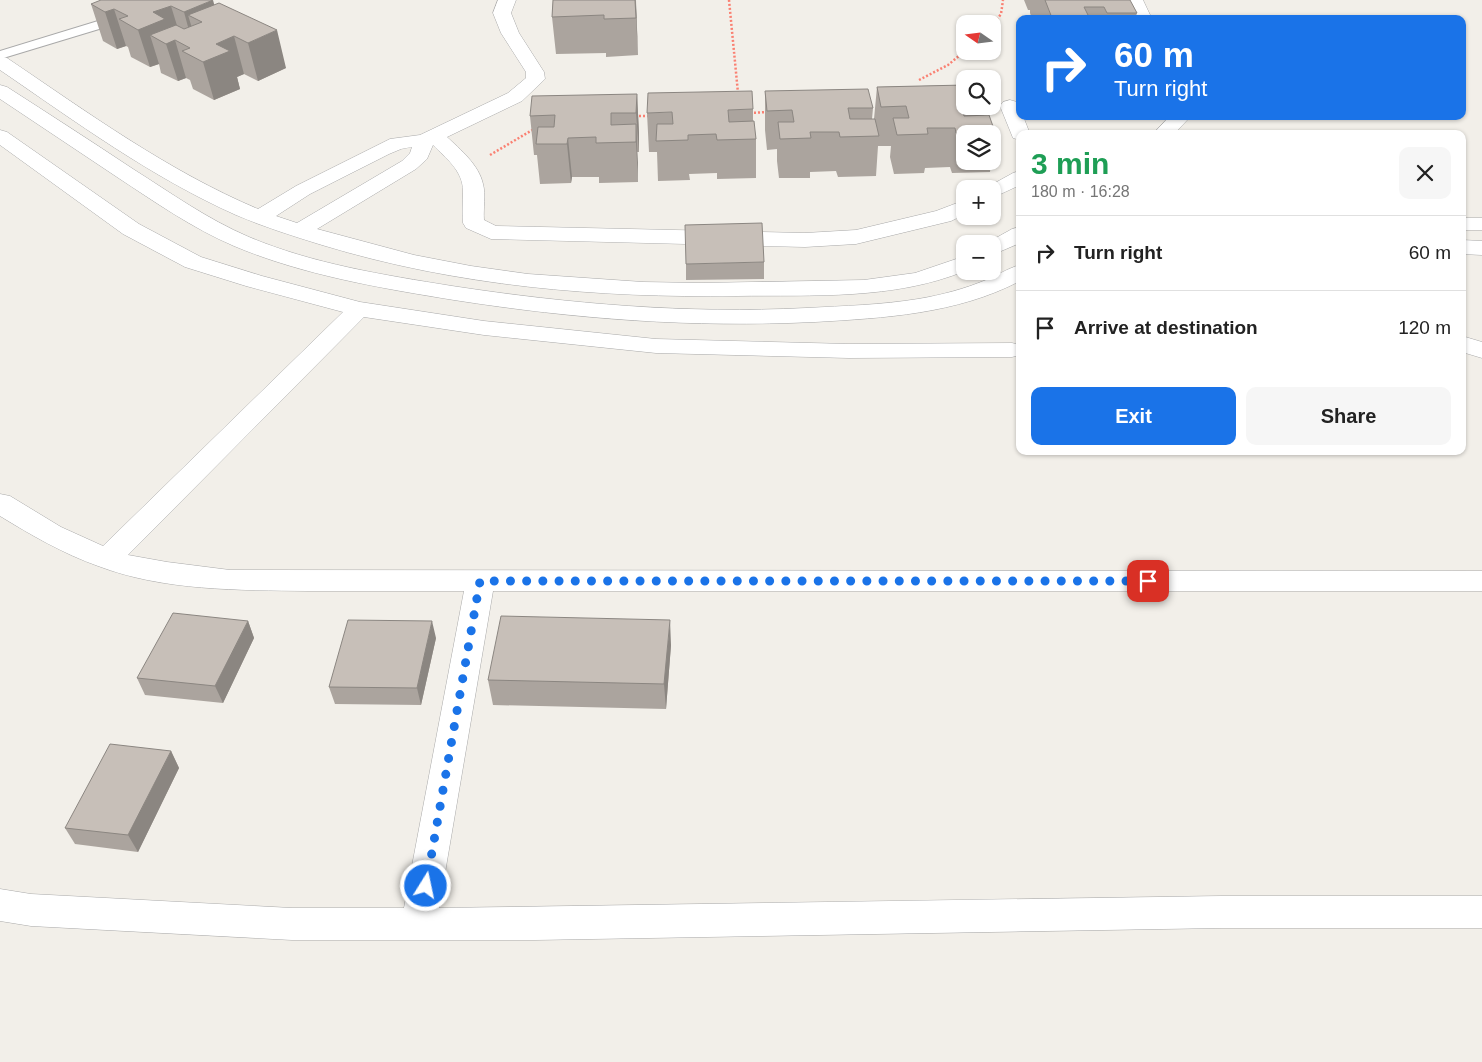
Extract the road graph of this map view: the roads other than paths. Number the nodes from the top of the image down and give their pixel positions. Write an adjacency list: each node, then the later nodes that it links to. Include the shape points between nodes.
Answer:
1 (160, 0): 5 (lane, via 138,13)
2 (507, 0): 13 (street, via 502,13 510,33 531,62 536,79 514,97)
3 (1134, 0): 4 (street)
4 (1141, 15)
5 (0, 55)
6 (0, 62): 17 (street, via 148,161)
7 (0, 90): 22 (street, via 183,211)
8 (1010, 106): 10 (street)
9 (1177, 120): 11 (street)
10 (1019, 130)
11 (1167, 130)
12 (0, 136): 32 (street, via 131,229 193,262)
13 (429, 138): 16 (street, via 472,175 471,212 474,223 491,232 805,240 856,237); 17 (street, via 398,143 382,150 303,190); 20 (street, via 419,157 409,165)
14 (1016, 179): 15 (street)
15 (1001, 187)
16 (956, 210)
17 (267, 220): 20 (street); 22 (street)
18 (1466, 224): 19 (street)
19 (1482, 224)
20 (299, 231): 26 (street)
21 (1016, 236): 23 (street)
22 (243, 242): 30 (street)
23 (1001, 244)
24 (1466, 247): 25 (street)
25 (1482, 248)
26 (394, 258): 27 (street); 30 (street)
27 (419, 263): 28 (street, via 561,284 672,290 841,287 917,280); 31 (street)
28 (956, 266)
29 (1016, 274): 31 (street, via 974,292 932,304 876,312 740,318 572,308)
30 (371, 280): 31 (street); 32 (street)
31 (398, 284): 32 (street)
32 (359, 309): 34 (street, via 484,328 656,346); 37 (street)
33 (1466, 345): 35 (street)
34 (1012, 350)
35 (1482, 351)
36 (0, 503): 37 (street, via 42,530)
37 (107, 559): 38 (street, via 169,573 230,580)
38 (480, 581): 39 (street); 42 (street)
39 (1482, 581)
40 (0, 905): 42 (street, via 30,910 292,924)
41 (1482, 912): 42 (street, via 1221,912)
42 (419, 924)

